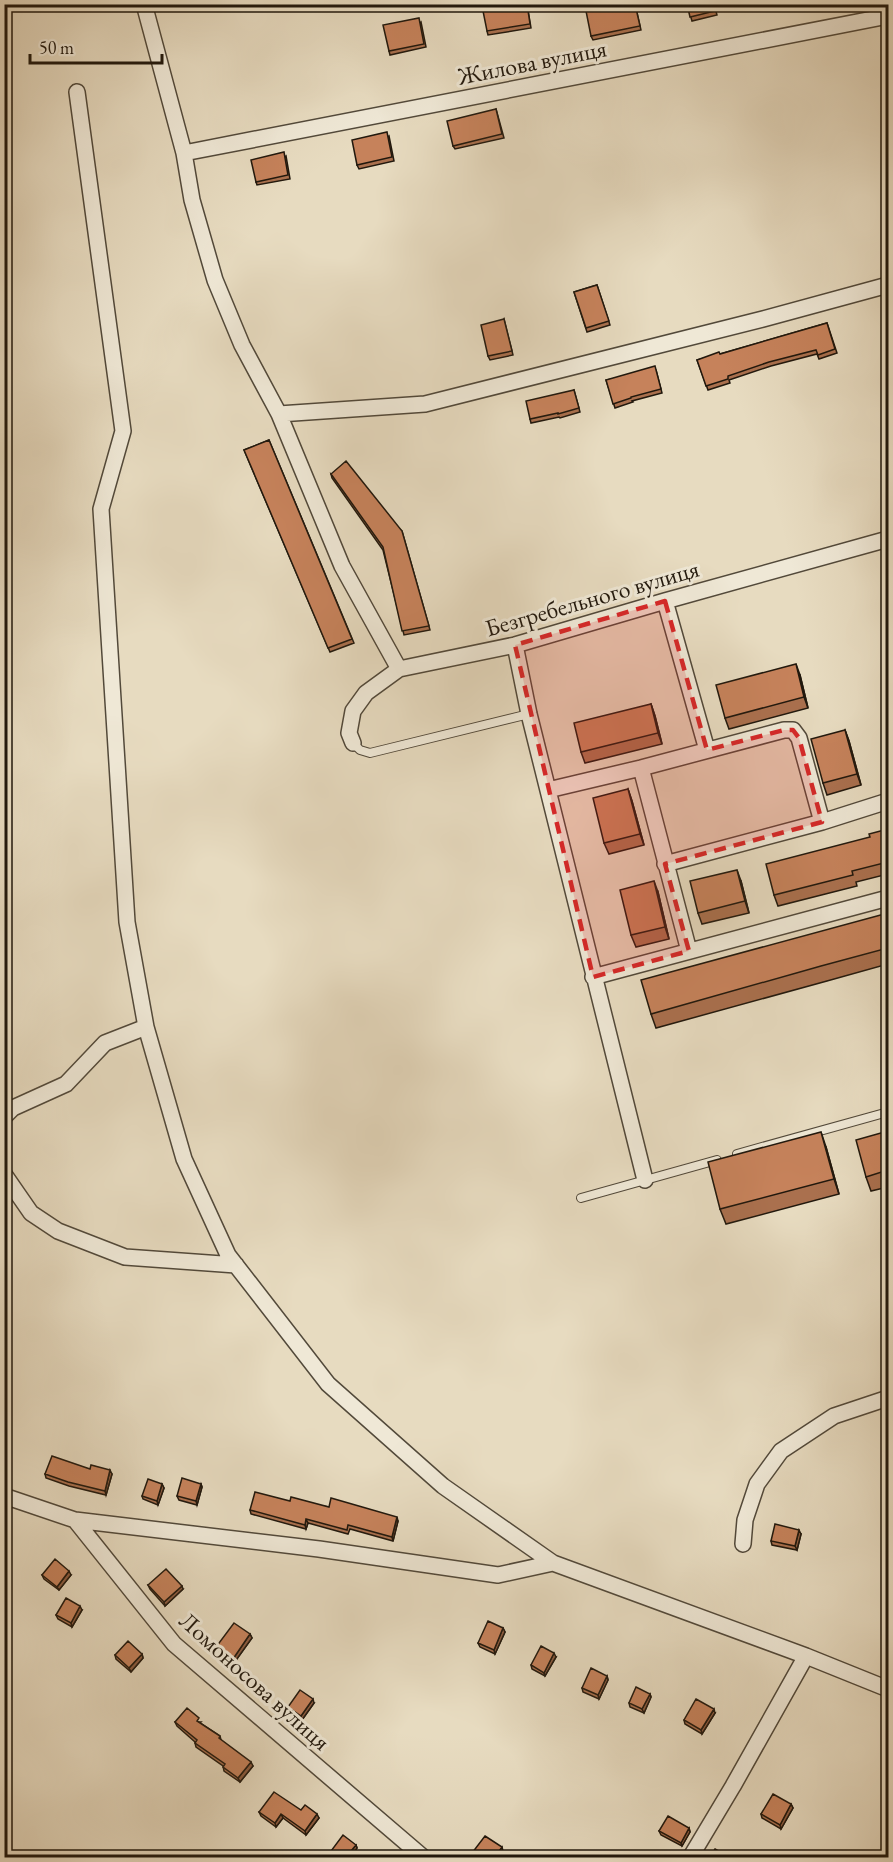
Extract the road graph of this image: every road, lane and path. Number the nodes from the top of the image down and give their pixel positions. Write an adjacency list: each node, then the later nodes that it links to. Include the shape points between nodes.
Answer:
1 (148, 5): 4 (street)
2 (888, 16): 4 (street, Жилова вулиця)
3 (77, 92): 22 (street, via 123,431 101,509 127,922)
4 (184, 153): 6 (street, via 192,200 215,280 242,345)
5 (888, 285): 6 (street, via 425,404)
6 (279, 414): 10 (street, via 342,566)
7 (888, 539): 8 (street, Безгребельного вулиця)
8 (665, 601): 9 (street, Безгребельного вулиця); 13 (street)
9 (515, 645): 10 (street, Безгребельного вулиця); 11 (street)
10 (399, 669): 12 (street, Безгребельного вулиця, via 366,693 352,711)
11 (529, 714): 12 (lane, via 370,753); 15 (street)
12 (353, 743)
13 (707, 750): 14 (street); 17 (street, via 793,730 799,738)
14 (641, 768): 15 (street); 18 (street)
15 (548, 790): 21 (street)
16 (888, 801): 17 (street)
17 (822, 822): 18 (street)
18 (665, 864): 20 (street)
19 (888, 898): 20 (street)
20 (689, 951): 21 (street)
21 (594, 977): 28 (street)
22 (146, 1027): 24 (street, via 105,1043 66,1084 13,1108); 30 (street, via 184,1159)
23 (888, 1112): 25 (lane)
24 (4, 1117)
25 (733, 1155)
26 (722, 1158): 28 (lane)
27 (4, 1174): 30 (street, via 31,1213 58,1231 125,1257)
28 (645, 1180): 29 (lane)
29 (581, 1198)
30 (236, 1265): 35 (street, via 328,1384 443,1486)
31 (888, 1398): 34 (street, via 834,1416 781,1451 757,1484 745,1520)
32 (4, 1496): 33 (street)
33 (75, 1520): 35 (street, via 498,1575); 38 (street, Ломоносова вулиця, via 174,1644)
34 (743, 1544)
35 (554, 1563): 36 (street)
36 (806, 1656): 37 (street); 39 (street)
37 (888, 1689)
38 (424, 1857)
39 (690, 1857)

